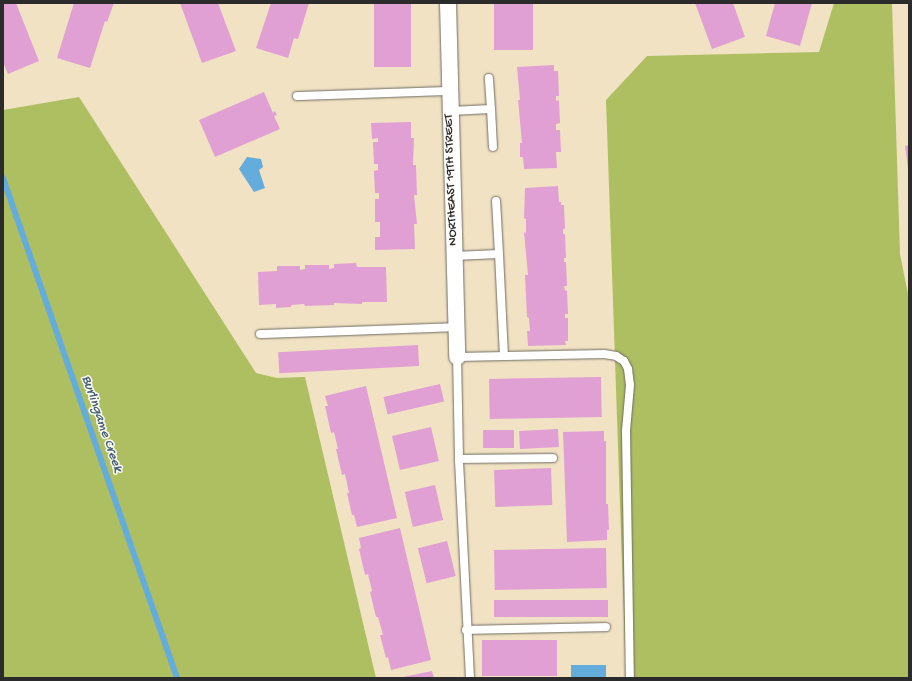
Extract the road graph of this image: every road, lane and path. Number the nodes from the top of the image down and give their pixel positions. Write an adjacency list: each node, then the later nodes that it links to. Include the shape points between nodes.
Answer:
1 (448, 3): 3 (street, NORTHEAST 19TH STREET)
2 (489, 78): 5 (lane)
3 (450, 91): 4 (lane); 6 (street, NORTHEAST 19TH STREET)
4 (297, 96)
5 (490, 109): 6 (lane); 7 (lane)
6 (450, 111): 10 (street, NORTHEAST 19TH STREET)
7 (494, 147)
8 (496, 201): 9 (lane)
9 (498, 254): 10 (lane); 13 (lane)
10 (454, 256): 11 (street, NORTHEAST 19TH STREET)
11 (456, 327): 12 (lane); 14 (street, NORTHEAST 19TH STREET)
12 (260, 334)
13 (504, 356): 14 (lane); 20 (lane, via 604,354 616,356 624,361 628,369 630,385 626,431)
14 (457, 357): 16 (lane)
15 (553, 458): 16 (lane)
16 (459, 460): 18 (lane)
17 (606, 627): 18 (lane)
18 (466, 630): 19 (lane)
19 (470, 678)
20 (630, 678)

